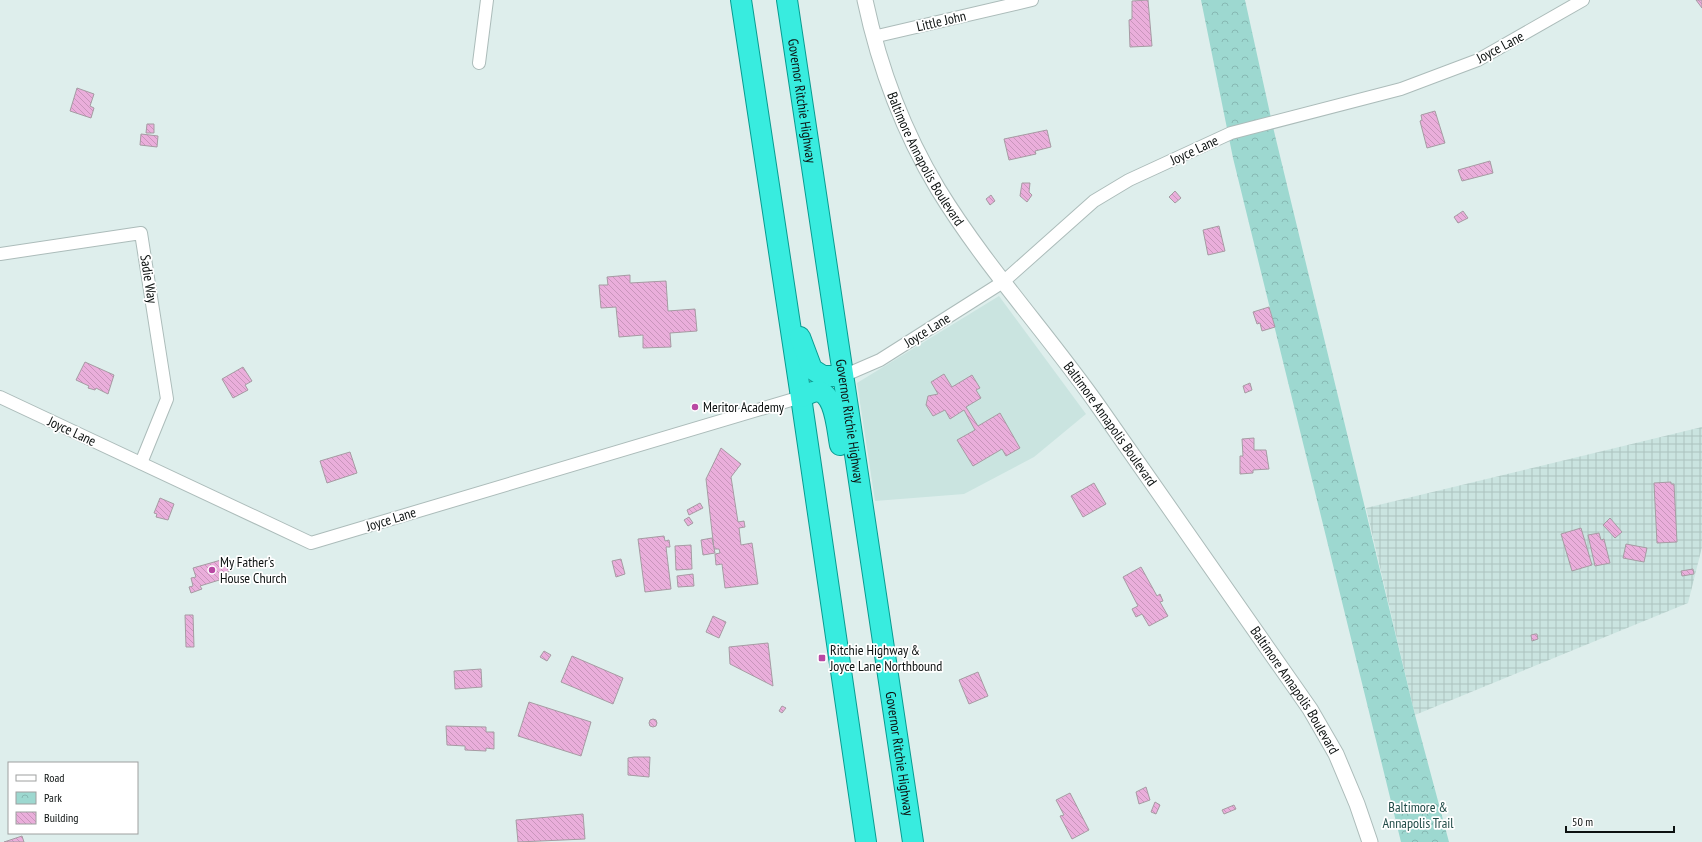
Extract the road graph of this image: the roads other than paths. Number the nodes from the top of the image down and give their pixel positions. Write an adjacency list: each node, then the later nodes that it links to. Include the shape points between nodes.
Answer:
1 (487, 0): 8 (street)
2 (741, 0): 11 (highway)
3 (787, 0): 12 (highway, Governor Ritchie Highway)
4 (865, 0): 7 (street, Baltimore Annapolis Boulevard)
5 (1032, 0): 7 (street, Little John)
6 (1583, 0): 10 (street, Joyce Lane, via 1478,60 1401,90 1231,133 1129,180 1094,201)
7 (873, 37): 10 (street, Baltimore Annapolis Boulevard, via 899,112 938,188)
8 (479, 63)
9 (0, 254): 15 (street, Sadie Way, via 142,232 167,399)
10 (1003, 282): 12 (street, Joyce Lane, via 880,360); 19 (street, Baltimore Annapolis Boulevard, via 1098,405 1310,709 1334,750)
11 (786, 302): 12 (highway, via 812,368 823,376); 14 (highway)
12 (843, 376): 16 (highway, Governor Ritchie Highway)
13 (0, 397): 15 (street, Joyce Lane)
14 (801, 397): 15 (street, Joyce Lane, via 311,543); 16 (highway, via 814,391 824,393 832,404 846,475); 17 (highway)
15 (141, 463)
16 (864, 515): 18 (highway, Governor Ritchie Highway)
17 (866, 842)
18 (913, 842)
19 (1370, 842)

